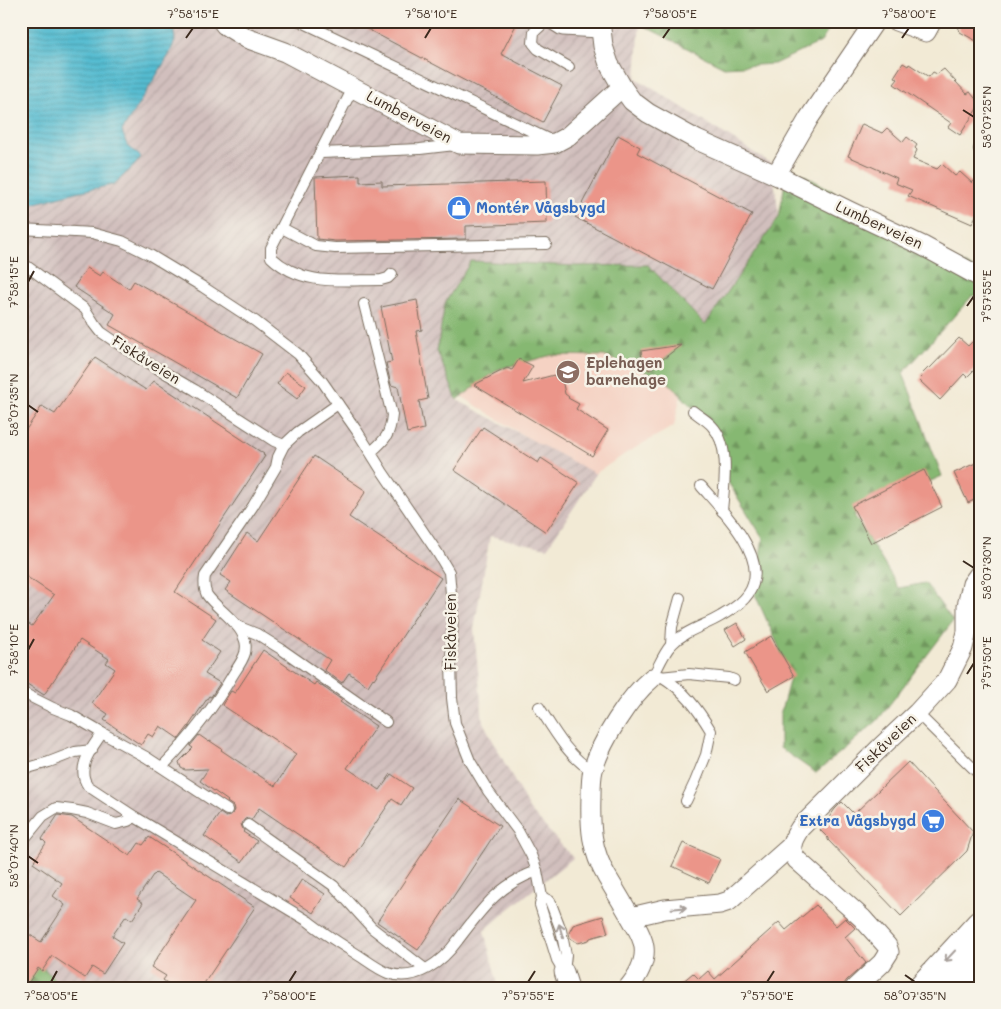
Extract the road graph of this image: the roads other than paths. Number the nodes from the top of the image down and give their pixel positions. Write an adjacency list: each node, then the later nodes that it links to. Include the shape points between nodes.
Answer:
1 (222, 21): 11 (street, Lumberveien, via 246,38 285,52)
2 (300, 21): 12 (lane)
3 (546, 21): 9 (lane, via 534,32 532,43)
4 (555, 21): 7 (street, Lumberveien, via 563,26)
5 (875, 21): 15 (street, via 809,118)
6 (896, 21): 8 (street)
7 (600, 24): 10 (street, Lumberveien, via 609,64)
8 (929, 27)
9 (569, 67)
10 (622, 87): 12 (street, Lumberveien, via 568,136); 15 (street, Lumberveien, via 632,101 648,113 697,140)
11 (353, 88): 13 (street, Lumberveien); 14 (lane)
12 (555, 143): 13 (street, Lumberveien)
13 (459, 144): 14 (lane)
14 (321, 153): 16 (lane)
15 (776, 175): 21 (street, Lumberveien)
16 (282, 228): 18 (lane, via 316,246 335,248); 20 (lane, via 271,248 272,257 301,276 319,280 381,280)
17 (21, 229): 23 (lane, Fiskåveien, via 92,233 122,241 150,255 255,321 298,354)
18 (546, 244)
19 (21, 260): 25 (lane, Fiskåveien, via 85,309 101,332)
20 (392, 274)
21 (980, 277)
22 (364, 304): 26 (lane, via 392,414 391,428 384,440)
23 (338, 404): 25 (lane); 26 (lane, Fiskåveien)
24 (693, 411): 28 (lane, via 713,427 723,445 726,473)
25 (284, 445): 31 (lane, via 276,468 205,576 207,594)
26 (370, 452): 51 (lane, Fiskåveien, via 449,572 455,723 470,761 518,831)
27 (701, 486): 28 (lane)
28 (722, 510): 32 (lane, via 752,555 756,572 753,586 731,610)
29 (980, 573): 37 (street, Fiskåveien, via 972,584 962,648 947,680)
30 (680, 598): 32 (lane)
31 (236, 626): 38 (lane, via 281,649); 41 (lane, via 245,639 244,656 201,724)
32 (671, 645): 33 (lane)
33 (657, 677): 34 (lane, via 689,674); 43 (street, via 638,691 618,720 604,742); 45 (lane, via 682,691 712,731 706,755)
34 (734, 680)
35 (21, 692): 39 (lane)
36 (539, 707): 43 (lane, via 577,760)
37 (917, 713): 44 (lane); 50 (street, Fiskåveien, via 800,828)
38 (386, 722)
39 (102, 733): 40 (lane); 41 (lane)
40 (92, 750): 42 (lane, via 75,752); 47 (lane, via 83,770 88,786)
41 (162, 767): 46 (lane)
42 (21, 770)
43 (593, 771): 52 (street, via 590,817 595,852)
44 (980, 774)
45 (686, 801)
46 (227, 810)
47 (135, 817): 49 (lane, via 116,824 87,813 56,808 43,816); 55 (lane, via 308,921 387,973 401,976)
48 (248, 825): 55 (lane, via 334,886 372,928)
49 (21, 843)
50 (792, 845): 52 (street, Fiskåveien, one-way to 50, via 729,901); 58 (street, via 797,860 862,918 887,946 888,952 882,963)
51 (537, 871): 55 (lane, via 504,887 446,955); 56 (lane, Fiskåveien, via 542,897 550,900 561,930)
52 (631, 917): 57 (street, via 642,938 644,955 640,970)
53 (980, 925): 59 (main road, one-way to 59)
54 (980, 958): 60 (main road)
55 (425, 969)
56 (566, 980)
57 (628, 988)
58 (855, 988)
59 (922, 988)
60 (952, 988)

